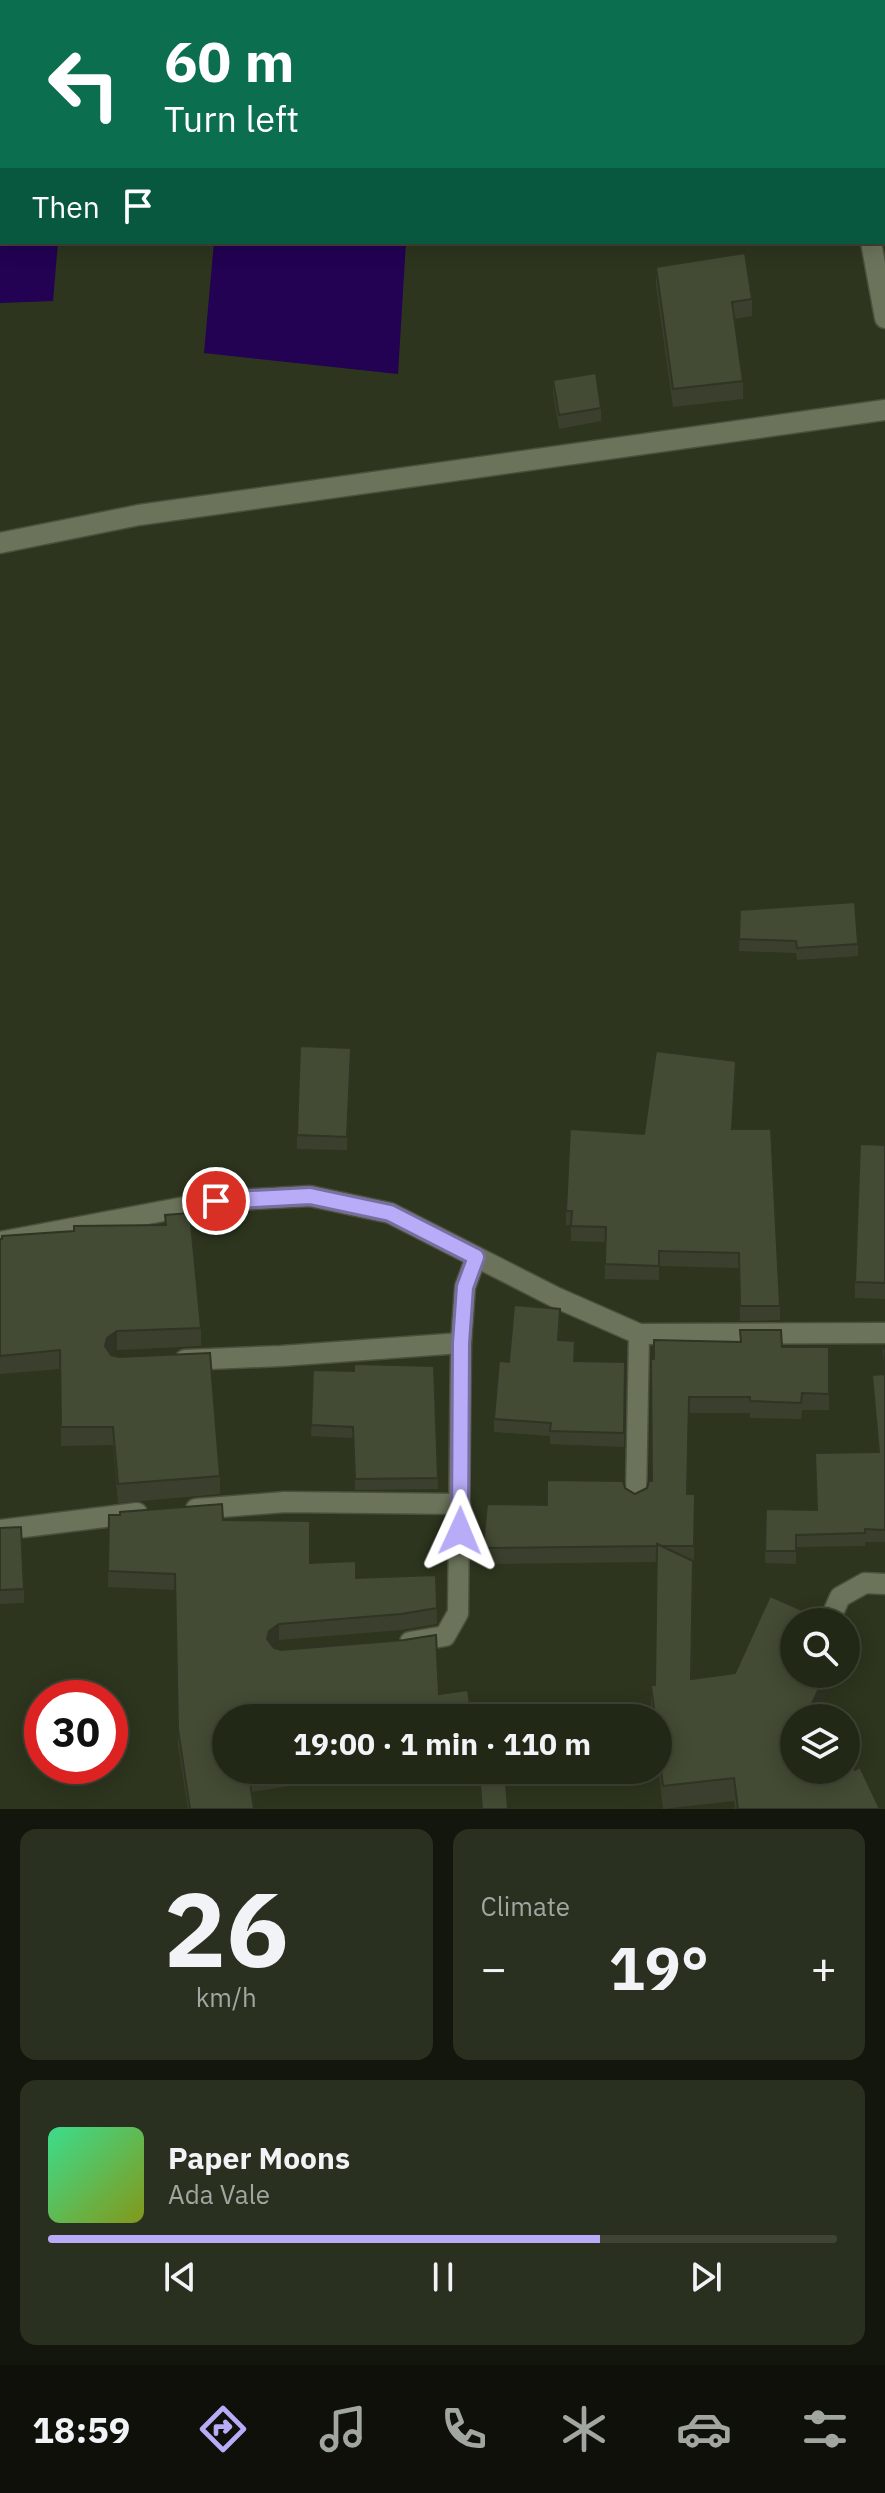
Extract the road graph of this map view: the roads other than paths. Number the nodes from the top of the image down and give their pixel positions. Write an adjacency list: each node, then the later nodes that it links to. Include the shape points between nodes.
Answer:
1 (876, 246): 2 (street)
2 (885, 318)
3 (885, 410): 4 (street, via 139,515)
4 (0, 543)
5 (0, 1242): 6 (street, via 216,1201 310,1196 390,1213)
6 (476, 1257): 8 (street); 9 (street, via 465,1287)
7 (885, 1333): 8 (street)
8 (639, 1334): 11 (street)
9 (461, 1343): 10 (street); 12 (street)
10 (163, 1361)
11 (636, 1497)
12 (460, 1504): 13 (street, via 285,1502); 16 (street, via 458,1613 445,1636)
13 (0, 1530)
14 (885, 1584): 15 (street, via 865,1583 840,1597)
15 (835, 1608)
16 (388, 1644)

